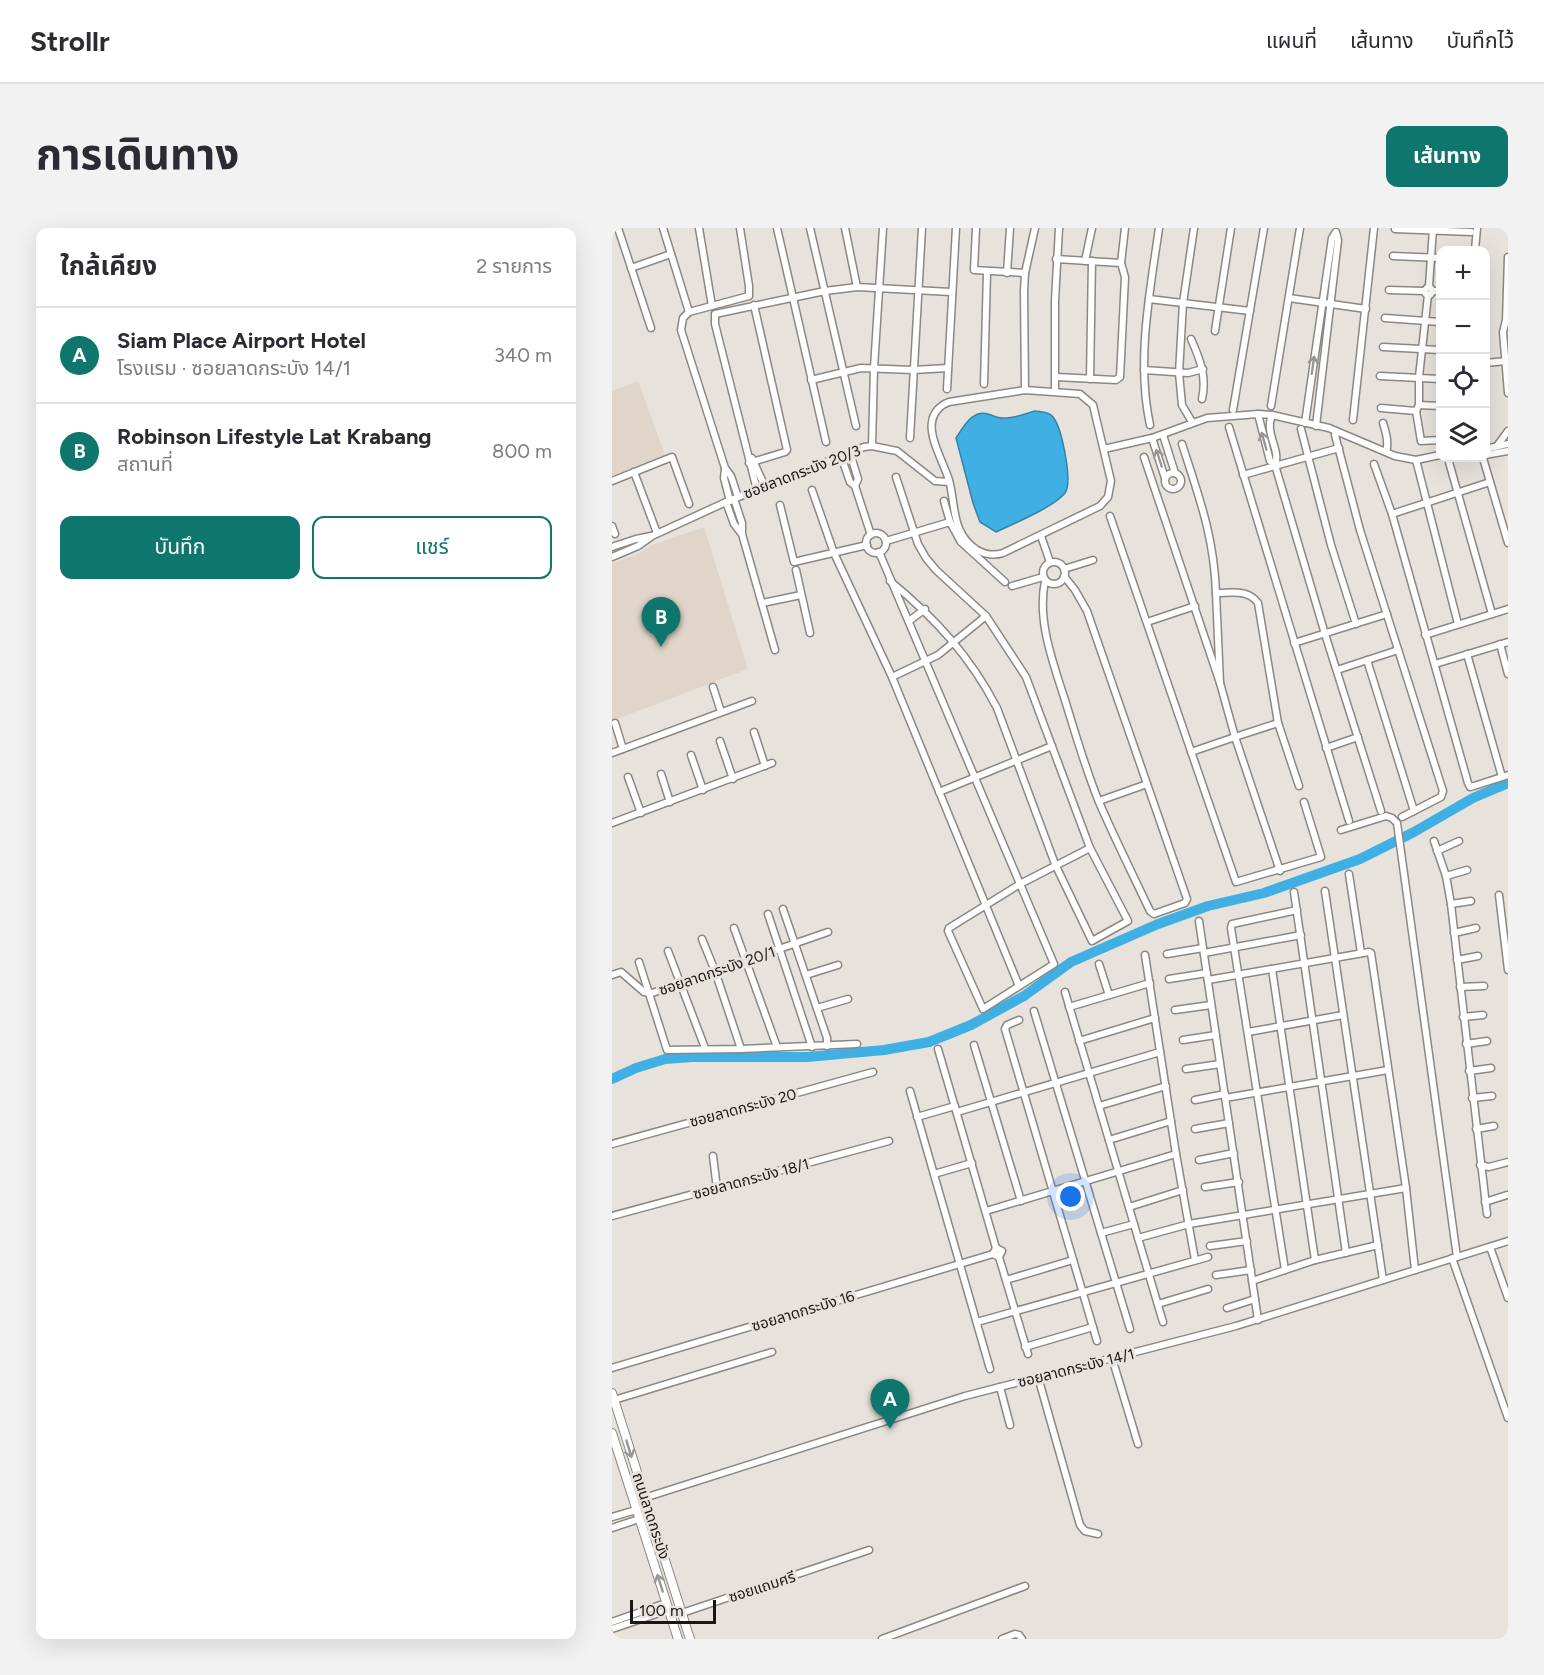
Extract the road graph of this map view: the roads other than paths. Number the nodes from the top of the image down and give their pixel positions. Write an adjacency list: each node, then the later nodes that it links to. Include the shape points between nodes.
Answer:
1 (618, 228): 36 (street)
2 (663, 228): 28 (street)
3 (699, 228): 54 (street)
4 (740, 228): 54 (street, via 750,294)
5 (777, 228): 47 (street)
6 (810, 228): 44 (street)
7 (845, 228): 40 (street)
8 (883, 228): 41 (street)
9 (922, 228): 42 (street)
10 (956, 228): 46 (street)
11 (976, 228): 37 (street, via 974,269)
12 (1010, 228): 38 (street)
13 (1035, 228): 39 (street)
14 (1059, 228): 33 (street)
15 (1092, 228): 34 (street)
16 (1125, 228): 35 (street)
17 (1159, 228): 49 (street)
18 (1194, 228): 51 (street)
19 (1231, 228): 55 (street)
20 (1264, 228): 57 (street)
21 (1300, 228): 48 (street)
22 (1374, 228): 56 (street)
23 (1395, 229): 24 (street)
24 (1433, 229): 26 (street); 30 (street)
25 (1336, 230): 50 (street); 52 (street)
26 (1474, 230): 27 (street)
27 (1475, 246)
28 (671, 254): 36 (street); 58 (street)
29 (1393, 256): 30 (street)
30 (1430, 258): 31 (street); 45 (street)
31 (1436, 258)
32 (1508, 258): 62 (street)
33 (1056, 259): 34 (street); 79 (street)
34 (1088, 261): 35 (street); 81 (street)
35 (1121, 263): 81 (street, via 1125,277 1121,375 1116,380)
36 (632, 268): 63 (street)
37 (987, 272): 38 (street); 84 (street)
38 (1007, 273): 39 (street)
39 (1025, 273): 86 (street)
40 (857, 287): 41 (street); 44 (street)
41 (879, 288): 42 (street); 71 (street)
42 (918, 290): 46 (street); 74 (street)
43 (1389, 290): 45 (street)
44 (825, 291): 47 (street); 76 (street)
45 (1431, 291): 60 (street)
46 (951, 292): 72 (street)
47 (791, 297): 53 (street); 83 (street)
48 (1289, 298): 50 (street); 90 (street)
49 (1149, 299): 51 (street); 75 (street)
50 (1322, 302): 52 (street); 102 (street, one-way to 50)
51 (1183, 303): 55 (street); 77 (street)
52 (1332, 304): 56 (street); 103 (street)
53 (754, 305): 128 (street, via 787,450); 128 (street, via 717,313 714,318)
54 (712, 306): 58 (street)
55 (1219, 308): 57 (street); 64 (street)
56 (1366, 309): 97 (street)
57 (1250, 311): 94 (street)
58 (689, 312): 148 (street, via 683,318 682,335 725,468 731,476)
59 (1386, 318): 60 (street)
60 (1425, 321): 61 (street); 67 (street)
61 (1436, 322)
62 (1507, 322): 69 (street, via 1503,332)
63 (651, 328)
64 (1215, 331)
65 (1191, 339): 73 (street)
66 (1383, 347): 67 (street)
67 (1422, 349): 68 (street); 80 (street)
68 (1436, 350)
69 (1506, 361): 70 (street); 88 (street)
70 (1490, 363)
71 (874, 368): 74 (street); 76 (street); 114 (street)
72 (948, 368): 74 (street); 85 (street)
73 (1203, 369): 77 (street); 89 (street)
74 (913, 370): 108 (street)
75 (1144, 370): 77 (street); 100 (street)
76 (843, 372): 83 (street); 101 (street)
77 (1179, 373): 98 (street, via 1182,405)
78 (1380, 376): 80 (street)
79 (1056, 377): 81 (street); 87 (street)
80 (1419, 377): 82 (street); 93 (street)
81 (1090, 379)
82 (1436, 379)
83 (810, 380): 111 (street)
84 (984, 384)
85 (947, 389)
86 (1025, 390): 87 (street); 140 (street, via 952,401 938,410 932,427)
87 (1055, 391): 118 (street, via 1080,394 1093,405)
88 (1508, 393)
89 (1202, 399)
90 (1271, 406)
91 (1436, 406): 93 (street)
92 (1381, 408): 93 (street)
93 (1417, 408): 110 (street, via 1421,441)
94 (1233, 410)
95 (1258, 414): 96 (street); 98 (street); 132 (street, one-way to 95, via 1270,461)
96 (1272, 416): 102 (street); 132 (street, via 1269,424)
97 (1353, 420)
98 (1192, 422): 106 (street)
99 (1383, 423): 119 (street)
100 (1150, 425)
101 (856, 426)
102 (1303, 426): 103 (street); 124 (street)
103 (1316, 426): 119 (street)
104 (1229, 427): 136 (street)
105 (1508, 431): 115 (street)
106 (1163, 435): 109 (street); 135 (street)
107 (1335, 435): 116 (street)
108 (910, 438)
109 (1152, 438): 118 (street); 139 (street, one-way to 109)
110 (1436, 440)
111 (826, 442)
112 (1182, 444): 134 (street)
113 (1508, 444): 115 (street)
114 (872, 446): 121 (street, ซอยลาดกระบัง 20/3); 140 (street, ซอยลาดกระบัง 20/3, via 897,451 935,481)
115 (1497, 447): 117 (street)
116 (1339, 448): 124 (street); 184 (street)
117 (1490, 448)
118 (1104, 449): 161 (street, via 1111,481 1105,502)
119 (1386, 452): 127 (street)
120 (1508, 452): 122 (street)
121 (850, 453): 123 (street, ซอยลาดกระบัง 20/3); 142 (street, via 858,479)
122 (1490, 455)
123 (842, 456): 142 (street); 144 (street, ซอยลาดกระบัง 20/3)
124 (1307, 456): 132 (street); 191 (street)
125 (1436, 456): 127 (street)
126 (1144, 458): 143 (street)
127 (1416, 460): 151 (street)
128 (752, 462): 144 (street); 145 (street)
129 (1449, 462): 147 (street)
130 (1485, 462): 141 (street)
131 (1374, 464): 153 (street)
132 (1275, 465): 136 (street); 194 (street)
133 (634, 472): 138 (street); 150 (street, via 672,458); 159 (street)
134 (1191, 474): 135 (street); 178 (street, via 1211,541)
135 (1177, 475): 139 (street, via 1169,474); 139 (street, via 1180,484 1176,488 1170,488)
136 (1243, 475): 198 (street)
137 (896, 477): 157 (street)
138 (612, 481)
139 (1165, 481): 143 (street)
140 (949, 482): 161 (street, via 959,530 980,552 996,555)
141 (1490, 482): 147 (street); 163 (street)
142 (855, 486): 160 (street)
143 (1154, 486): 181 (street)
144 (765, 487): 145 (street, ซอยลาดกระบัง 20/3)
145 (757, 490): 148 (street, ซอยลาดกระบัง 20/3)
146 (812, 490): 167 (street)
147 (1458, 493): 151 (street); 185 (street)
148 (732, 500): 159 (street, ซอยลาดกระบัง 20/3); 180 (street, via 742,523)
149 (945, 501): 155 (street)
150 (689, 504)
151 (1426, 504): 153 (street); 192 (street)
152 (780, 505): 167 (street, via 794,562)
153 (1392, 514): 195 (street)
154 (1110, 516): 189 (street)
155 (951, 522): 157 (street); 176 (street, via 961,542)
156 (612, 526): 158 (street)
157 (914, 532): 162 (street); 186 (street, via 936,570)
158 (615, 534)
159 (655, 535): 165 (street, ซอยลาดกระบัง 20/3); 168 (street, ซอยลาดกระบัง 20/3)
160 (871, 535): 162 (street, via 882,535); 164 (street)
161 (1041, 536): 170 (street)
162 (886, 541): 166 (street)
163 (1508, 543)
164 (867, 545): 166 (street); 167 (street)
165 (612, 547)
166 (879, 552): 175 (street)
167 (834, 553): 208 (street)
168 (612, 557)
169 (1093, 560): 171 (street)
170 (1050, 562): 171 (street); 174 (street, via 1043,569)
171 (1064, 569): 173 (street)
172 (796, 570): 179 (street)
173 (1064, 576): 174 (street, via 1056,584); 233 (street, via 1087,611)
174 (1044, 579): 177 (street); 237 (street, via 1041,605 1048,639)
175 (890, 581): 182 (street); 188 (street)
176 (1005, 582)
177 (1012, 586)
178 (1216, 593): 187 (street); 214 (street, via 1245,593 1258,603)
179 (801, 595): 180 (street); 193 (street)
180 (762, 603): 200 (street)
181 (1195, 606): 189 (street); 190 (street)
182 (925, 609): 188 (street); 197 (street)
183 (1508, 609): 185 (street)
184 (1387, 614): 191 (street); 201 (street)
185 (1492, 614): 192 (street)
186 (986, 616): 197 (street); 219 (street, via 1026,677)
187 (1216, 620): 190 (street, via 1209,629); 209 (street)
188 (909, 621): 204 (street)
189 (1147, 622): 222 (street)
190 (1201, 624): 209 (street)
191 (1356, 624): 194 (street)
192 (1458, 624): 195 (street)
193 (810, 633)
194 (1325, 634): 198 (street); 206 (street)
195 (1425, 635): 205 (street)
196 (1508, 642): 199 (street)
197 (954, 643): 204 (street); 225 (street, via 997,708)
198 (1294, 643): 220 (street)
199 (1500, 644): 202 (street); 207 (street)
200 (775, 650)
201 (1398, 650): 203 (street); 241 (street, via 1443,791 1441,797)
202 (1467, 654): 205 (street); 230 (street)
203 (1367, 660): 206 (street); 241 (street)
204 (927, 662): 208 (street); 229 (street)
205 (1435, 664): 230 (street, via 1470,787)
206 (1337, 670): 217 (street)
207 (1508, 674)
208 (892, 676): 236 (street)
209 (1220, 683): 216 (street)
210 (714, 687): 212 (street)
211 (752, 701): 212 (street)
212 (721, 712): 221 (street)
213 (615, 723): 221 (street)
214 (1278, 723): 216 (street); 234 (street)
215 (754, 732): 227 (street)
216 (1235, 737): 222 (street); 253 (street)
217 (1358, 737): 220 (street); 240 (street)
218 (720, 741): 232 (street)
219 (1052, 746): 225 (street); 249 (street)
220 (1326, 748): 244 (street)
221 (623, 749): 223 (street)
222 (1191, 752): 253 (street, via 1236,882)
223 (612, 753)
224 (691, 755): 235 (street)
225 (1015, 760): 229 (street); 251 (street)
226 (772, 763): 227 (street)
227 (765, 766): 232 (street)
228 (661, 774): 238 (street)
229 (975, 776): 236 (street); 256 (street)
230 (1505, 776)
231 (628, 777): 242 (street)
232 (733, 779): 235 (street)
233 (1147, 784): 237 (street); 237 (street, via 1187,899 1185,903 1152,913)
234 (1299, 786)
235 (704, 790): 238 (street)
236 (939, 792): 262 (street)
237 (1099, 801)
238 (670, 802): 242 (street)
239 (1304, 802): 253 (street, via 1321,857)
240 (1381, 811)
241 (1414, 811): 243 (street)
242 (641, 813): 245 (street)
243 (1402, 817)
244 (1349, 821)
245 (612, 823)
246 (1341, 830): 404 (street, via 1386,816 1394,820 1398,830)
247 (1434, 841): 250 (street)
248 (1459, 841): 250 (street)
249 (1090, 848): 251 (street); 251 (street, via 1128,921 1092,941)
250 (1437, 851): 255 (street)
251 (1055, 864): 256 (street)
252 (1467, 870): 255 (street)
253 (1280, 871)
254 (1349, 874): 278 (street)
255 (1446, 876): 261 (street)
256 (1020, 884): 262 (street); 299 (street, via 1054,964)
257 (1325, 891): 282 (street)
258 (1294, 892): 264 (street)
259 (1499, 895): 290 (street)
260 (1471, 901): 261 (street)
261 (1450, 904): 270 (street)
262 (986, 906): 299 (street); 299 (street, via 948,931 982,1008)
263 (783, 909): 273 (street)
264 (1297, 910): 271 (street); 274 (street, via 1232,924)
265 (768, 914): 275 (street)
266 (1199, 921): 277 (street)
267 (734, 928): 284 (street)
268 (1476, 928): 270 (street)
269 (828, 932): 273 (street, ซอยลาดกระบัง 20/1)
270 (1454, 933): 283 (street)
271 (1301, 935): 274 (street); 286 (street)
272 (702, 939): 291 (street)
273 (796, 944): 275 (street, ซอยลาดกระบัง 20/1); 294 (street)
274 (1235, 948): 277 (street); 292 (street)
275 (780, 949): 284 (street, ซอยลาดกระบัง 20/1); 328 (street)
276 (668, 951): 297 (street)
277 (1203, 951): 279 (street); 295 (street)
278 (1361, 953): 282 (street); 336 (street, via 1371,953)
279 (1167, 954)
280 (1146, 955): 298 (street)
281 (1479, 956): 283 (street)
282 (1335, 957): 286 (street); 311 (street)
283 (1457, 960): 301 (street)
284 (747, 961): 291 (street, ซอยลาดกระบัง 20/1); 327 (street)
285 (639, 962): 303 (street)
286 (1305, 963): 289 (street); 316 (street)
287 (1099, 964): 304 (street)
288 (838, 965): 294 (street)
289 (1272, 969): 292 (street); 317 (street)
290 (1508, 970)
291 (716, 971): 297 (street, ซอยลาดกระบัง 20/1); 330 (street)
292 (1239, 974): 295 (street); 318 (street)
293 (612, 975): 303 (street, ซอยลาดกระบัง 20/1, via 621,972)
294 (806, 975): 308 (street)
295 (1207, 976): 296 (street); 306 (street)
296 (1169, 979)
297 (681, 983): 303 (street, ซอยลาดกระบัง 20/1); 329 (street)
298 (1150, 983): 304 (street); 314 (street)
299 (1019, 986)
300 (1484, 986): 301 (street)
301 (1460, 987): 313 (street)
302 (1065, 992): 307 (street)
303 (649, 993): 329 (street, via 667,1050)
304 (1109, 995): 307 (street)
305 (848, 999): 308 (street)
306 (1211, 1005): 309 (street); 319 (street)
307 (1069, 1007): 321 (street)
308 (817, 1008): 326 (street)
309 (1175, 1010)
310 (1034, 1011): 342 (street)
311 (1343, 1015): 316 (street); 340 (street)
312 (1483, 1015): 313 (street)
313 (1463, 1017): 324 (street)
314 (1155, 1018): 321 (street); 332 (street)
315 (1019, 1020): 346 (street, via 1005,1029)
316 (1311, 1021): 317 (street); 341 (street)
317 (1280, 1026): 318 (street); 344 (street)
318 (1248, 1032): 347 (street)
319 (1216, 1035): 320 (street); 333 (street)
320 (1183, 1040)
321 (1079, 1041): 339 (street)
322 (1487, 1041): 324 (street)
323 (857, 1044): 326 (street)
324 (1466, 1044): 337 (street)
325 (974, 1045): 352 (street)
326 (827, 1046): 328 (street)
327 (777, 1047): 328 (street); 330 (street)
328 (812, 1047)
329 (705, 1048): 330 (street)
330 (741, 1049)
331 (939, 1049): 354 (street)
332 (1160, 1052): 339 (street); 343 (street)
333 (1220, 1064): 335 (street); 348 (street)
334 (1491, 1068): 337 (street)
335 (1186, 1069)
336 (1388, 1070): 340 (street); 376 (street)
337 (1469, 1071): 350 (street)
338 (873, 1072): 363 (street, ซอยลาดกระบัง 20)
339 (1089, 1073): 342 (street); 353 (street)
340 (1353, 1076): 341 (street); 380 (street)
341 (1320, 1082): 344 (street); 382 (street)
342 (1056, 1083): 346 (street); 373 (street)
343 (1166, 1086): 353 (street); 356 (street)
344 (1289, 1087): 347 (street); 385 (street)
345 (910, 1091): 355 (street)
346 (1024, 1092): 352 (street); 379 (street)
347 (1258, 1092): 348 (street); 387 (street)
348 (1225, 1096): 351 (street); 357 (street)
349 (1492, 1096): 350 (street)
350 (1472, 1098): 360 (street)
351 (1195, 1100)
352 (991, 1102): 354 (street); 383 (street)
353 (1099, 1106): 361 (street)
354 (956, 1109): 355 (street); 369 (street)
355 (917, 1117): 372 (street)
356 (1171, 1121): 361 (street); 365 (street)
357 (1229, 1123): 359 (street); 364 (street)
358 (1494, 1125): 360 (street)
359 (1195, 1129)
360 (1476, 1130): 370 (street)
361 (1109, 1140): 371 (street)
362 (889, 1141): 377 (street, ซอยลาดกระบัง 18/1)
363 (612, 1143)
364 (1234, 1153): 367 (street); 374 (street)
365 (1176, 1155): 371 (street); 378 (street)
366 (713, 1156): 377 (street)
367 (1199, 1160)
368 (1508, 1162): 370 (street)
369 (972, 1163): 372 (street); 388 (street)
370 (1480, 1165): 384 (street)
371 (1118, 1172): 373 (street); 386 (street)
372 (934, 1174): 408 (street)
373 (1086, 1181): 379 (street); 394 (street)
374 (1239, 1182): 375 (street); 389 (street)
375 (1205, 1187)
376 (1406, 1188): 380 (street); 411 (street)
377 (717, 1189): 391 (street, ซอยลาดกระบัง 18/1)
378 (1183, 1190): 386 (street); 393 (street)
379 (1053, 1191): 383 (street); 405 (street)
380 (1371, 1193): 382 (street); 398 (street)
381 (1506, 1195): 384 (street)
382 (1339, 1199): 385 (street); 402 (street)
383 (1021, 1201): 388 (street)
384 (1485, 1202): 390 (street)
385 (1307, 1204): 387 (street); 407 (street)
386 (1129, 1207): 392 (street)
387 (1276, 1209): 389 (street); 410 (street)
388 (986, 1211): 401 (street)
389 (1244, 1214): 393 (street); 396 (street)
390 (1487, 1214)
391 (612, 1216)
392 (1134, 1224): 394 (street); 395 (street)
393 (1189, 1224): 395 (street); 406 (street)
394 (1101, 1233): 416 (street)
395 (1138, 1238): 412 (street)
396 (1247, 1241): 399 (street); 409 (street)
397 (1508, 1241): 400 (street, ซอยลาดกระบัง 14/1)
398 (1378, 1245): 402 (street); 415 (street)
399 (1210, 1246)
400 (1490, 1247): 404 (street, ซอยลาดกระบัง 14/1); 420 (street)
401 (996, 1253): 408 (street, ซอยลาดกระบัง 16); 414 (street)
402 (1346, 1253): 407 (street)
403 (1208, 1257): 406 (street)
404 (1455, 1258): 411 (street, ซอยลาดกระบัง 14/1); 440 (street)
405 (1073, 1260): 414 (street); 419 (street)
406 (1196, 1260): 412 (street)
407 (1315, 1260): 410 (street)
408 (961, 1264): 426 (street); 435 (street, ซอยลาดกระบัง 16)
409 (1251, 1270): 413 (street); 417 (street)
410 (1285, 1270): 417 (street)
411 (1415, 1270): 415 (street, ซอยลาดกระบัง 14/1)
412 (1148, 1272): 416 (street); 422 (street)
413 (1216, 1275)
414 (1006, 1280): 424 (street)
415 (1383, 1280): 425 (street, ซอยลาดกระบัง 14/1)
416 (1116, 1281): 419 (street); 429 (street)
417 (1252, 1281): 421 (street)
418 (1208, 1289): 422 (street)
419 (1083, 1291): 424 (street); 428 (street)
420 (1508, 1298)
421 (1255, 1299): 423 (street); 425 (street)
422 (1158, 1304): 427 (street)
423 (1227, 1308)
424 (1015, 1311): 426 (street); 431 (street)
425 (1258, 1320): 434 (street, ซอยลาดกระบัง 14/1)
426 (977, 1322): 436 (street)
427 (1163, 1322)
428 (1093, 1327): 430 (street); 431 (street)
429 (1130, 1329)
430 (1097, 1341)
431 (1025, 1347): 433 (street)
432 (772, 1352): 439 (street)
433 (1028, 1354)
434 (1113, 1358): 437 (street, ซอยลาดกระบัง 14/1); 444 (street)
435 (612, 1368)
436 (990, 1369)
437 (1038, 1377): 438 (street, ซอยลาดกระบัง 14/1); 450 (street, via 1080,1525 1085,1531)
438 (1000, 1387): 442 (street); 445 (street, ซอยลาดกระบัง 14/1)
439 (613, 1397): 445 (main road, ถนนลาดกระบัง, one-way to 445)
440 (1506, 1405): 441 (street)
441 (1508, 1418)
442 (1010, 1425)
443 (612, 1433): 446 (main road, ถนนลาดกระบัง)
444 (1138, 1444)
445 (645, 1497): 454 (main road, ถนนลาดกระบัง)
446 (636, 1510): 447 (street); 448 (main road, ถนนลาดกระบัง)
447 (612, 1518)
448 (639, 1519): 449 (street); 453 (main road, ถนนลาดกระบัง, one-way to 448)
449 (612, 1528)
450 (1098, 1534)
451 (869, 1550): 454 (street, ซอยแถมศรี, via 807,1572)
452 (1025, 1586): 459 (street)
453 (667, 1606): 454 (main road); 455 (street); 456 (street); 457 (main road, ถนนลาดกระบัง)
454 (680, 1606): 458 (main road, ถนนลาดกระบัง)
455 (612, 1622)
456 (612, 1629)
457 (678, 1639)
458 (690, 1639)
459 (882, 1639)
460 (1002, 1639): 461 (street, via 1015,1634)
461 (1022, 1639)

